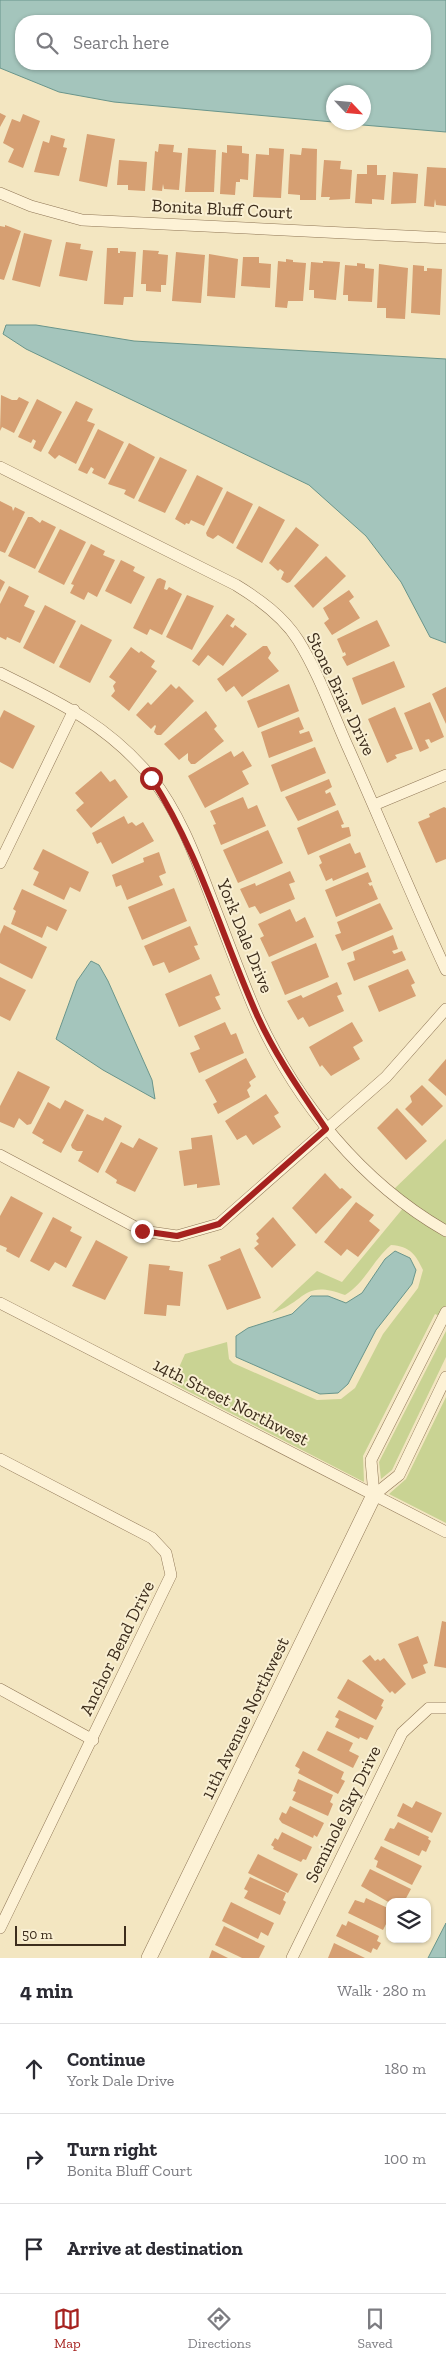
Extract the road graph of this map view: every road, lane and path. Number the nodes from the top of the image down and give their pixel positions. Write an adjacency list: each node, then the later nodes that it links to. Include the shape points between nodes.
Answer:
1 (0, 193): 2 (street, Bonita Bluff Court, via 82,220)
2 (446, 238)
3 (0, 467): 7 (street, Stone Briar Drive, via 236,585 266,604 297,638)
4 (0, 673): 5 (street, York Dale Drive)
5 (74, 710): 8 (street); 11 (street, York Dale Drive, via 117,741 151,778 174,813 257,1015 283,1065)
6 (446, 775): 7 (street)
7 (374, 805): 9 (street, Stone Briar Drive, via 409,892)
8 (0, 863)
9 (446, 970)
10 (446, 1009): 11 (street, via 386,1078)
11 (326, 1129): 12 (street, via 219,1224 177,1236 142,1231); 13 (street, York Dale Drive, via 365,1170 422,1217)
12 (0, 1155)
13 (446, 1231)
14 (0, 1303): 18 (street, 14th Street Northwest)
15 (446, 1312): 18 (street, via 371,1460)
16 (446, 1378): 18 (street, 11th Avenue Northwest, via 399,1475)
17 (0, 1459): 22 (street, Anchor Bend Drive, via 152,1538 166,1554 171,1575 164,1594)
18 (374, 1495): 19 (street, 14th Street Northwest); 24 (street, 11th Avenue Northwest)
19 (446, 1532)
20 (0, 1689): 22 (street)
21 (446, 1708): 25 (street, Seminole Sky Drive, via 428,1708 402,1734)
22 (92, 1740): 23 (street, Anchor Bend Drive)
23 (0, 1928)
24 (149, 1958)
25 (292, 1958)

